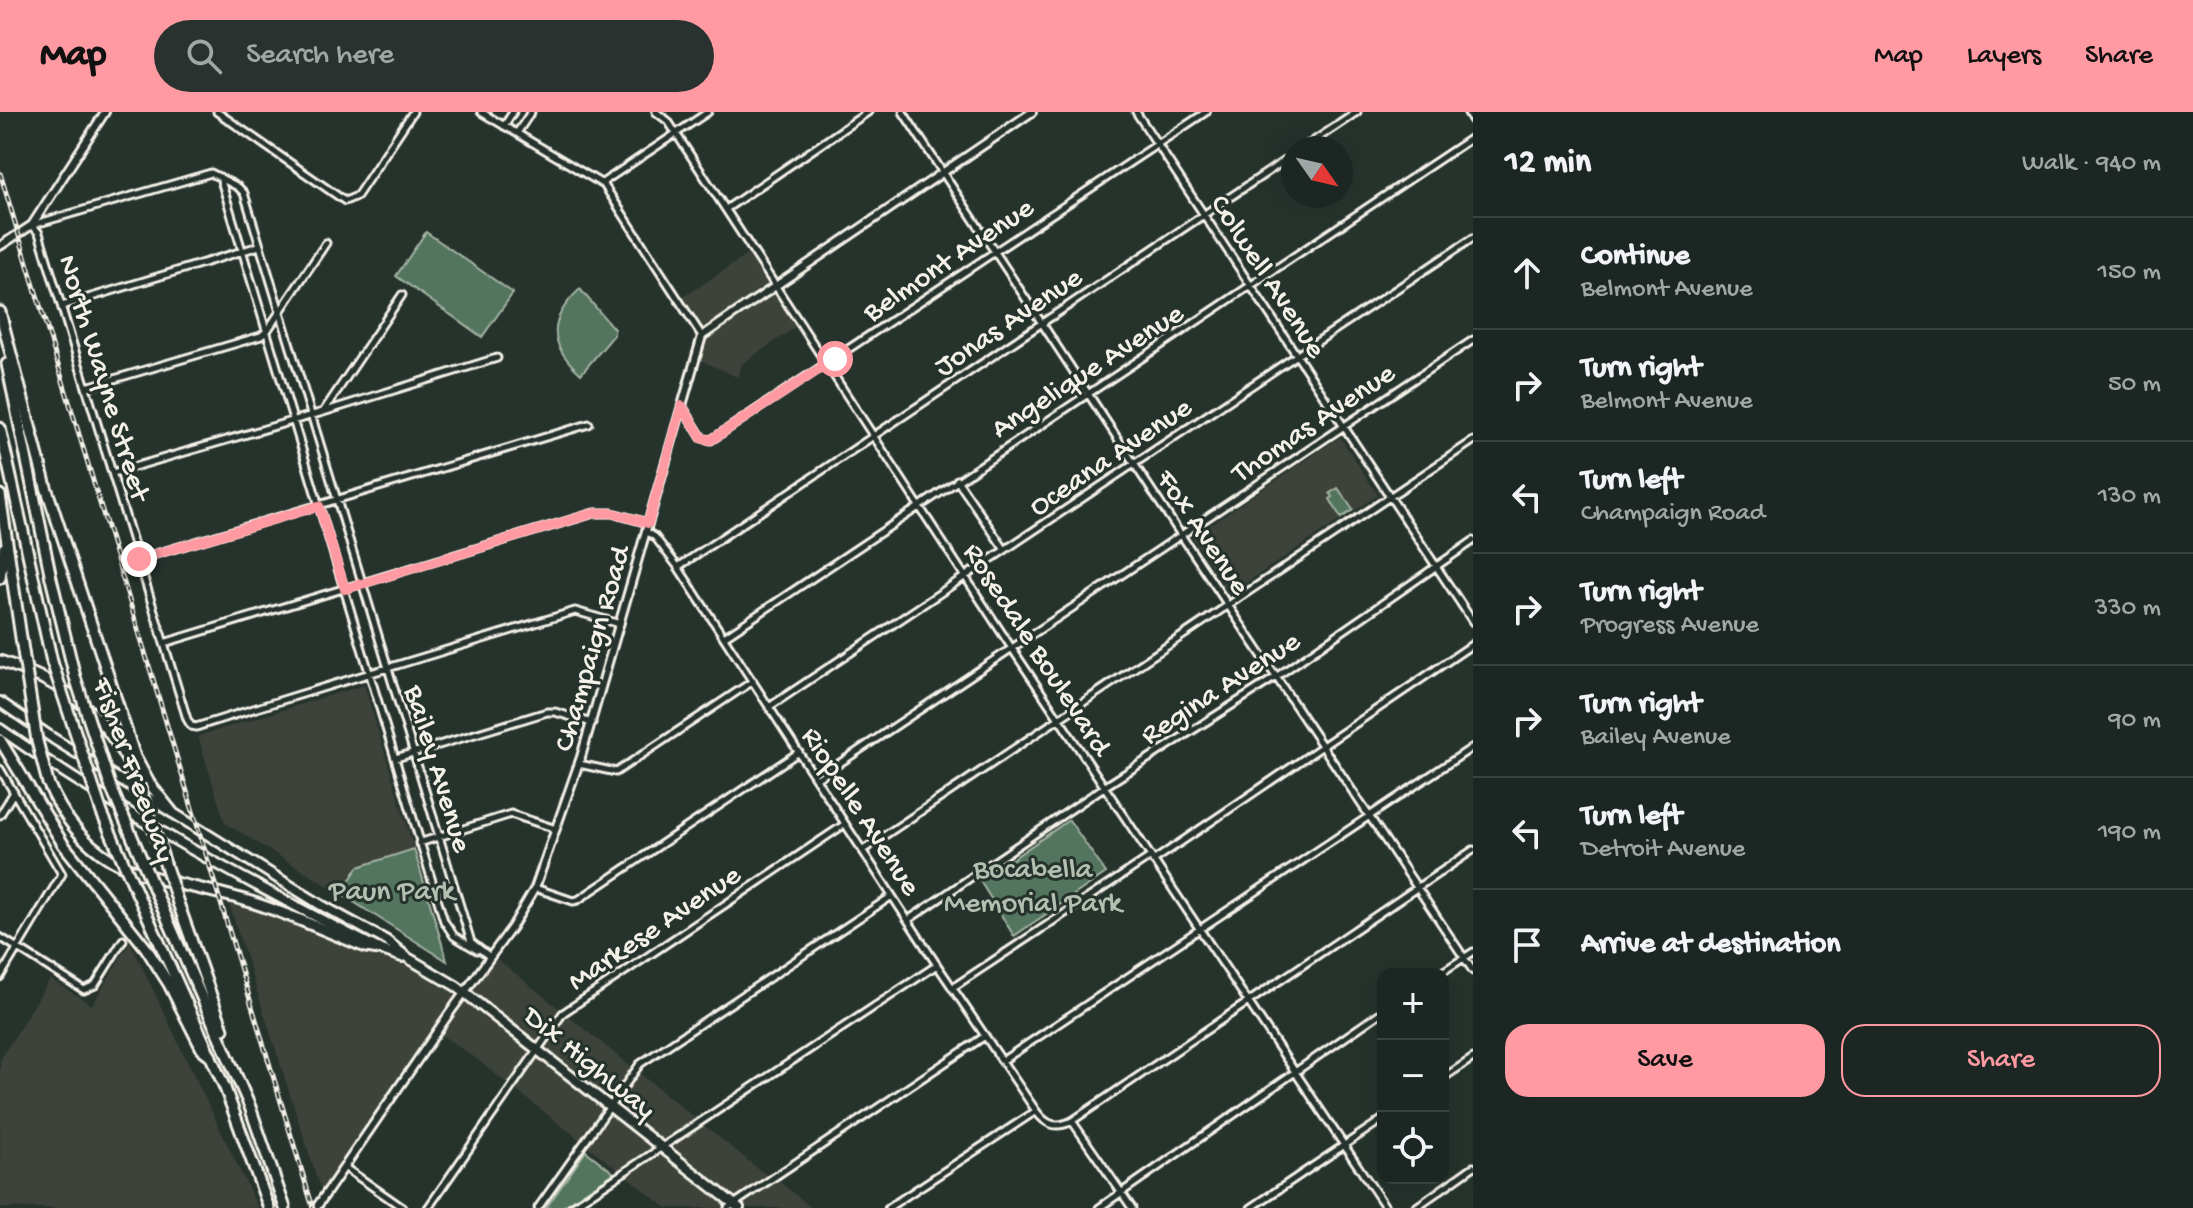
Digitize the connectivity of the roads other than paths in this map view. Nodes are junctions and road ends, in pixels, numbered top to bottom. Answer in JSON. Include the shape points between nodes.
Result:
{"nodes":[{"id":1,"x":105,"y":112,"type":"edge"},
{"id":2,"x":217,"y":112,"type":"edge"},
{"id":3,"x":413,"y":112,"type":"edge"},
{"id":4,"x":481,"y":112,"type":"edge"},
{"id":5,"x":513,"y":112,"type":"edge"},
{"id":6,"x":531,"y":112,"type":"edge"},
{"id":7,"x":656,"y":112,"type":"edge"},
{"id":8,"x":708,"y":112,"type":"edge"},
{"id":9,"x":868,"y":112,"type":"edge"},
{"id":10,"x":903,"y":112,"type":"edge"},
{"id":11,"x":1032,"y":112,"type":"edge"},
{"id":12,"x":1136,"y":112,"type":"edge"},
{"id":13,"x":1206,"y":112,"type":"edge"},
{"id":14,"x":1357,"y":112,"type":"edge"},
{"id":15,"x":1468,"y":112,"type":"edge"},
{"id":16,"x":1473,"y":120,"type":"edge"},
{"id":17,"x":504,"y":126,"type":"junction"},
{"id":18,"x":517,"y":133,"type":"junction"},
{"id":19,"x":676,"y":134,"type":"junction"},
{"id":20,"x":1321,"y":136,"type":"edge"},
{"id":21,"x":1473,"y":137,"type":"edge"},
{"id":22,"x":1157,"y":144,"type":"junction"},
{"id":23,"x":1281,"y":163,"type":"edge"},
{"id":24,"x":943,"y":172,"type":"junction"},
{"id":25,"x":220,"y":176,"type":"junction"},
{"id":26,"x":602,"y":183,"type":"junction"},
{"id":27,"x":726,"y":209,"type":"junction"},
{"id":28,"x":1204,"y":215,"type":"junction"},
{"id":29,"x":32,"y":225,"type":"junction"},
{"id":30,"x":1473,"y":238,"type":"edge"},
{"id":31,"x":326,"y":243,"type":"dead end"},
{"id":32,"x":1,"y":245,"type":"edge"},
{"id":33,"x":259,"y":246,"type":"junction"},
{"id":34,"x":243,"y":252,"type":"junction"},
{"id":35,"x":996,"y":252,"type":"junction"},
{"id":36,"x":1250,"y":286,"type":"junction"},
{"id":37,"x":776,"y":287,"type":"junction"},
{"id":38,"x":402,"y":295,"type":"dead end"},
{"id":39,"x":62,"y":306,"type":"junction"},
{"id":40,"x":280,"y":311,"type":"junction"},
{"id":41,"x":0,"y":312,"type":"edge"},
{"id":42,"x":1042,"y":323,"type":"junction"},
{"id":43,"x":0,"y":328,"type":"edge"},
{"id":44,"x":267,"y":331,"type":"junction"},
{"id":45,"x":702,"y":336,"type":"junction"},
{"id":46,"x":1473,"y":340,"type":"edge"},
{"id":47,"x":1296,"y":356,"type":"junction"},
{"id":48,"x":497,"y":358,"type":"dead end"},
{"id":49,"x":827,"y":364,"type":"junction"},
{"id":50,"x":87,"y":387,"type":"junction"},
{"id":51,"x":1089,"y":395,"type":"junction"},
{"id":52,"x":682,"y":406,"type":"junction"},
{"id":53,"x":323,"y":412,"type":"junction"},
{"id":54,"x":310,"y":415,"type":"junction"},
{"id":55,"x":293,"y":419,"type":"junction"},
{"id":56,"x":589,"y":424,"type":"dead end"},
{"id":57,"x":1342,"y":427,"type":"junction"},
{"id":58,"x":0,"y":428,"type":"edge"},
{"id":59,"x":873,"y":435,"type":"junction"},
{"id":60,"x":1473,"y":441,"type":"edge"},
{"id":61,"x":1135,"y":464,"type":"junction"},
{"id":62,"x":113,"y":473,"type":"junction"},
{"id":63,"x":957,"y":480,"type":"junction"},
{"id":64,"x":0,"y":495,"type":"edge"},
{"id":65,"x":1389,"y":497,"type":"junction"},
{"id":66,"x":336,"y":501,"type":"junction"},
{"id":67,"x":920,"y":505,"type":"junction"},
{"id":68,"x":319,"y":506,"type":"junction"},
{"id":69,"x":648,"y":523,"type":"junction"},
{"id":70,"x":4,"y":524,"type":"junction"},
{"id":71,"x":647,"y":532,"type":"junction"},
{"id":72,"x":1181,"y":535,"type":"junction"},
{"id":73,"x":1473,"y":541,"type":"edge"},
{"id":74,"x":1005,"y":550,"type":"junction"},
{"id":75,"x":139,"y":559,"type":"junction"},
{"id":76,"x":1436,"y":566,"type":"junction"},
{"id":77,"x":678,"y":567,"type":"junction"},
{"id":78,"x":965,"y":576,"type":"junction"},
{"id":79,"x":0,"y":578,"type":"edge"},
{"id":80,"x":361,"y":584,"type":"junction"},
{"id":81,"x":345,"y":589,"type":"junction"},
{"id":82,"x":1228,"y":605,"type":"junction"},
{"id":83,"x":1473,"y":622,"type":"edge"},
{"id":84,"x":621,"y":624,"type":"junction"},
{"id":85,"x":724,"y":637,"type":"junction"},
{"id":86,"x":164,"y":643,"type":"junction"},
{"id":87,"x":1473,"y":644,"type":"edge"},
{"id":88,"x":1011,"y":647,"type":"junction"},
{"id":89,"x":0,"y":661,"type":"edge"},
{"id":90,"x":387,"y":668,"type":"junction"},
{"id":91,"x":370,"y":673,"type":"junction"},
{"id":92,"x":1276,"y":677,"type":"junction"},
{"id":93,"x":753,"y":681,"type":"junction"},
{"id":94,"x":0,"y":702,"type":"edge"},
{"id":95,"x":769,"y":707,"type":"junction"},
{"id":96,"x":1058,"y":717,"type":"junction"},
{"id":97,"x":592,"y":723,"type":"junction"},
{"id":98,"x":0,"y":729,"type":"edge"},
{"id":99,"x":0,"y":740,"type":"edge"},
{"id":100,"x":1321,"y":745,"type":"junction"},
{"id":101,"x":1473,"y":747,"type":"edge"},
{"id":102,"x":799,"y":752,"type":"junction"},
{"id":103,"x":413,"y":753,"type":"junction"},
{"id":104,"x":396,"y":758,"type":"junction"},
{"id":105,"x":579,"y":764,"type":"junction"},
{"id":106,"x":0,"y":769,"type":"edge"},
{"id":107,"x":816,"y":779,"type":"junction"},
{"id":108,"x":1104,"y":787,"type":"junction"},
{"id":109,"x":14,"y":792,"type":"junction"},
{"id":110,"x":172,"y":812,"type":"junction"},
{"id":111,"x":0,"y":815,"type":"edge"},
{"id":112,"x":1369,"y":816,"type":"junction"},
{"id":113,"x":845,"y":824,"type":"junction"},
{"id":114,"x":556,"y":829,"type":"junction"},
{"id":115,"x":438,"y":836,"type":"junction"},
{"id":116,"x":419,"y":843,"type":"junction"},
{"id":117,"x":863,"y":850,"type":"junction"},
{"id":118,"x":1473,"y":850,"type":"edge"},
{"id":119,"x":1151,"y":859,"type":"junction"},
{"id":120,"x":1417,"y":887,"type":"junction"},
{"id":121,"x":535,"y":888,"type":"junction"},
{"id":122,"x":892,"y":896,"type":"junction"},
{"id":123,"x":908,"y":920,"type":"junction"},
{"id":124,"x":1199,"y":930,"type":"junction"},
{"id":125,"x":0,"y":937,"type":"edge"},
{"id":126,"x":123,"y":940,"type":"dead end"},
{"id":127,"x":18,"y":948,"type":"junction"},
{"id":128,"x":379,"y":949,"type":"junction"},
{"id":129,"x":1473,"y":952,"type":"edge"},
{"id":130,"x":490,"y":957,"type":"junction"},
{"id":131,"x":1464,"y":957,"type":"junction"},
{"id":132,"x":408,"y":958,"type":"junction"},
{"id":133,"x":937,"y":965,"type":"junction"},
{"id":134,"x":1448,"y":968,"type":"edge"},
{"id":135,"x":1473,"y":971,"type":"edge"},
{"id":136,"x":0,"y":977,"type":"edge"},
{"id":137,"x":952,"y":988,"type":"junction"},
{"id":138,"x":465,"y":993,"type":"junction"},
{"id":139,"x":1248,"y":1003,"type":"junction"},
{"id":140,"x":1377,"y":1015,"type":"edge"},
{"id":141,"x":985,"y":1036,"type":"junction"},
{"id":142,"x":538,"y":1049,"type":"junction"},
{"id":143,"x":211,"y":1056,"type":"junction"},
{"id":144,"x":228,"y":1056,"type":"junction"},
{"id":145,"x":1473,"y":1058,"type":"edge"},
{"id":146,"x":1002,"y":1061,"type":"junction"},
{"id":147,"x":1294,"y":1071,"type":"junction"},
{"id":148,"x":1449,"y":1074,"type":"edge"},
{"id":149,"x":609,"y":1106,"type":"junction"},
{"id":150,"x":1036,"y":1111,"type":"junction"},
{"id":151,"x":1072,"y":1121,"type":"junction"},
{"id":152,"x":1377,"y":1123,"type":"edge"},
{"id":153,"x":1344,"y":1145,"type":"junction"},
{"id":154,"x":661,"y":1148,"type":"junction"},
{"id":155,"x":344,"y":1167,"type":"junction"},
{"id":156,"x":1473,"y":1167,"type":"edge"},
{"id":157,"x":1122,"y":1193,"type":"junction"},
{"id":158,"x":734,"y":1207,"type":"edge"},
{"id":159,"x":269,"y":1208,"type":"edge"},
{"id":160,"x":285,"y":1208,"type":"edge"},
{"id":161,"x":316,"y":1208,"type":"edge"},
{"id":162,"x":403,"y":1208,"type":"edge"},
{"id":163,"x":428,"y":1208,"type":"edge"},
{"id":164,"x":538,"y":1208,"type":"edge"},
{"id":165,"x":570,"y":1208,"type":"edge"},
{"id":166,"x":888,"y":1208,"type":"edge"},
{"id":167,"x":1099,"y":1208,"type":"edge"},
{"id":168,"x":1132,"y":1208,"type":"edge"},
{"id":169,"x":1251,"y":1208,"type":"edge"},
{"id":170,"x":1386,"y":1208,"type":"edge"},
{"id":171,"x":1415,"y":1208,"type":"edge"}],
"edges":[{"from":1,"to":29,"type":"street"},
{"from":2,"to":3,"type":"street","via":[[340,199],[349,200],[357,196]]},
{"from":4,"to":17,"type":"street"},
{"from":5,"to":17,"type":"street"},
{"from":6,"to":18,"type":"street"},
{"from":7,"to":19,"type":"street","name":"Rosedale Boulevard"},
{"from":8,"to":19,"type":"street"},
{"from":9,"to":27,"type":"street"},
{"from":10,"to":24,"type":"street","name":"Fox Avenue"},
{"from":11,"to":24,"type":"street"},
{"from":12,"to":22,"type":"street","name":"Colwell Avenue"},
{"from":13,"to":22,"type":"street","name":"Belmont Avenue"},
{"from":14,"to":20,"type":"street"},
{"from":15,"to":16,"type":"street"},
{"from":17,"to":18,"type":"street"},
{"from":18,"to":26,"type":"street"},
{"from":19,"to":26,"type":"street"},
{"from":19,"to":27,"type":"street","name":"Rosedale Boulevard"},
{"from":21,"to":36,"type":"street","name":"Angelique Avenue"},
{"from":22,"to":28,"type":"street","name":"Colwell Avenue"},
{"from":22,"to":35,"type":"street","name":"Belmont Avenue"},
{"from":23,"to":28,"type":"street","name":"Jonas Avenue"},
{"from":24,"to":35,"type":"street","name":"Fox Avenue"},
{"from":24,"to":37,"type":"street"},
{"from":25,"to":29,"type":"street","via":[[208,173]]},
{"from":25,"to":33,"type":"street","name":"Bailey Avenue","via":[[244,193]]},
{"from":25,"to":34,"type":"street","name":"Bailey Avenue"},
{"from":26,"to":45,"type":"street"},
{"from":27,"to":37,"type":"street","name":"Rosedale Boulevard"},
{"from":28,"to":36,"type":"street","name":"Colwell Avenue"},
{"from":28,"to":42,"type":"street","name":"Jonas Avenue"},
{"from":29,"to":32,"type":"street"},
{"from":29,"to":39,"type":"street","name":"North Wayne Street"},
{"from":30,"to":47,"type":"street","name":"Oceana Avenue"},
{"from":31,"to":40,"type":"street"},
{"from":33,"to":34,"type":"street"},
{"from":33,"to":40,"type":"street","name":"Bailey Avenue"},
{"from":34,"to":39,"type":"street"},
{"from":34,"to":44,"type":"street","name":"Bailey Avenue"},
{"from":35,"to":42,"type":"street","name":"Fox Avenue"},
{"from":35,"to":49,"type":"street","name":"Belmont Avenue"},
{"from":36,"to":47,"type":"street","name":"Colwell Avenue"},
{"from":36,"to":51,"type":"street","name":"Angelique Avenue"},
{"from":37,"to":45,"type":"street"},
{"from":37,"to":49,"type":"street","name":"Rosedale Boulevard"},
{"from":38,"to":53,"type":"street"},
{"from":39,"to":50,"type":"street","name":"North Wayne Street"},
{"from":40,"to":44,"type":"street"},
{"from":40,"to":54,"type":"street","name":"Bailey Avenue"},
{"from":41,"to":110,"type":"highway","via":[[42,475],[135,757]]},
{"from":42,"to":51,"type":"street","name":"Fox Avenue"},
{"from":42,"to":59,"type":"street","name":"Jonas Avenue"},
{"from":43,"to":144,"type":"highway","name":"Fisher Freeway","bridge":true,"via":[[75,677],[110,785]]},
{"from":44,"to":50,"type":"street"},
{"from":44,"to":55,"type":"street","name":"Bailey Avenue"},
{"from":45,"to":52,"type":"street","name":"Champaign Road"},
{"from":46,"to":57,"type":"street","name":"Thomas Avenue"},
{"from":47,"to":57,"type":"street","name":"Colwell Avenue"},
{"from":47,"to":61,"type":"street","name":"Oceana Avenue"},
{"from":48,"to":53,"type":"street"},
{"from":49,"to":52,"type":"street","name":"Belmont Avenue","via":[[711,440],[702,438]]},
{"from":49,"to":59,"type":"street","name":"Rosedale Boulevard"},
{"from":50,"to":62,"type":"street","name":"North Wayne Street"},
{"from":51,"to":61,"type":"street","name":"Fox Avenue"},
{"from":51,"to":63,"type":"street","name":"Angelique Avenue"},
{"from":52,"to":69,"type":"street","name":"Champaign Road"},
{"from":53,"to":54,"type":"street"},
{"from":54,"to":55,"type":"street"},
{"from":54,"to":66,"type":"street","name":"Bailey Avenue"},
{"from":55,"to":62,"type":"street"},
{"from":55,"to":68,"type":"street","name":"Bailey Avenue"},
{"from":56,"to":66,"type":"street"},
{"from":57,"to":65,"type":"street","name":"Colwell Avenue"},
{"from":57,"to":72,"type":"street","name":"Thomas Avenue"},
{"from":58,"to":143,"type":"highway","name":"Fisher Freeway","bridge":true,"via":[[52,662],[102,813]]},
{"from":59,"to":67,"type":"street","name":"Rosedale Boulevard"},
{"from":59,"to":77,"type":"street","name":"Jonas Avenue"},
{"from":60,"to":65,"type":"street"},
{"from":61,"to":72,"type":"street","name":"Fox Avenue"},
{"from":61,"to":74,"type":"street","name":"Oceana Avenue"},
{"from":62,"to":75,"type":"street","name":"North Wayne Street"},
{"from":63,"to":67,"type":"street","name":"Angelique Avenue"},
{"from":63,"to":74,"type":"street"},
{"from":64,"to":70,"type":"highway"},
{"from":65,"to":76,"type":"street","name":"Colwell Avenue"},
{"from":65,"to":82,"type":"street"},
{"from":66,"to":68,"type":"street"},
{"from":66,"to":80,"type":"street","name":"Bailey Avenue"},
{"from":67,"to":78,"type":"street","name":"Rosedale Boulevard"},
{"from":67,"to":85,"type":"street","name":"Angelique Avenue"},
{"from":68,"to":75,"type":"street"},
{"from":68,"to":81,"type":"street","name":"Bailey Avenue"},
{"from":69,"to":71,"type":"street","name":"Champaign Road"},
{"from":69,"to":80,"type":"street","via":[[594,513]]},
{"from":70,"to":79,"type":"highway"},
{"from":70,"to":128,"type":"highway","bridge":true,"via":[[37,741],[48,783],[79,834],[116,863],[164,882],[266,906]]},
{"from":71,"to":77,"type":"street","name":"Riopelle Avenue"},
{"from":71,"to":84,"type":"street","name":"Champaign Road"},
{"from":72,"to":82,"type":"street","name":"Fox Avenue"},
{"from":72,"to":88,"type":"street","name":"Thomas Avenue"},
{"from":73,"to":76,"type":"street","name":"Regina Avenue"},
{"from":74,"to":78,"type":"street","name":"Oceana Avenue"},
{"from":75,"to":86,"type":"street","name":"North Wayne Street"},
{"from":76,"to":83,"type":"street","name":"Colwell Avenue"},
{"from":76,"to":92,"type":"street","name":"Regina Avenue"},
{"from":77,"to":85,"type":"street","name":"Riopelle Avenue"},
{"from":78,"to":88,"type":"street","name":"Rosedale Boulevard"},
{"from":78,"to":95,"type":"street","name":"Oceana Avenue"},
{"from":80,"to":81,"type":"street"},
{"from":80,"to":90,"type":"street","name":"Bailey Avenue"},
{"from":81,"to":86,"type":"street"},
{"from":81,"to":91,"type":"street","name":"Bailey Avenue"},
{"from":82,"to":92,"type":"street","name":"Fox Avenue"},
{"from":82,"to":96,"type":"street"},
{"from":84,"to":90,"type":"street","via":[[575,611]]},
{"from":84,"to":97,"type":"street","name":"Champaign Road"},
{"from":85,"to":93,"type":"street","name":"Riopelle Avenue"},
{"from":86,"to":91,"type":"street","name":"North Wayne Street","via":[[191,726]]},
{"from":87,"to":100,"type":"street"},
{"from":88,"to":96,"type":"street","name":"Rosedale Boulevard"},
{"from":88,"to":107,"type":"street","name":"Thomas Avenue"},
{"from":89,"to":144,"type":"highway","bridge":true,"via":[[67,691],[117,742],[139,785],[227,1039]]},
{"from":90,"to":91,"type":"street"},
{"from":90,"to":103,"type":"street","name":"Bailey Avenue"},
{"from":91,"to":104,"type":"street","name":"Bailey Avenue"},
{"from":92,"to":100,"type":"street","name":"Fox Avenue"},
{"from":92,"to":108,"type":"street","name":"Regina Avenue"},
{"from":93,"to":95,"type":"street","name":"Riopelle Avenue"},
{"from":93,"to":105,"type":"street","via":[[616,772]]},
{"from":94,"to":110,"type":"main road","name":"Dix Highway"},
{"from":95,"to":102,"type":"street","name":"Riopelle Avenue"},
{"from":96,"to":108,"type":"street","name":"Rosedale Boulevard"},
{"from":96,"to":117,"type":"street"},
{"from":97,"to":103,"type":"street","via":[[547,712]]},
{"from":97,"to":105,"type":"street","name":"Champaign Road"},
{"from":98,"to":128,"type":"main road","name":"Dix Highway","via":[[203,857]]},
{"from":99,"to":143,"type":"highway","via":[[63,844],[146,948],[202,1049]]},
{"from":100,"to":112,"type":"street","name":"Fox Avenue"},
{"from":100,"to":119,"type":"street"},
{"from":101,"to":112,"type":"street"},
{"from":102,"to":107,"type":"street","name":"Riopelle Avenue"},
{"from":102,"to":121,"type":"street","via":[[578,900]]},
{"from":103,"to":104,"type":"street"},
{"from":103,"to":115,"type":"street","name":"Bailey Avenue"},
{"from":104,"to":116,"type":"street","name":"Bailey Avenue"},
{"from":105,"to":114,"type":"street","name":"Champaign Road"},
{"from":106,"to":109,"type":"street"},
{"from":107,"to":113,"type":"street","name":"Riopelle Avenue"},
{"from":108,"to":119,"type":"street","name":"Rosedale Boulevard"},
{"from":108,"to":123,"type":"street","name":"Regina Avenue"},
{"from":109,"to":111,"type":"street"},
{"from":109,"to":127,"type":"street","via":[[62,874]]},
{"from":110,"to":132,"type":"main road","name":"Dix Highway"},
{"from":112,"to":120,"type":"street","name":"Fox Avenue"},
{"from":112,"to":124,"type":"street"},
{"from":113,"to":117,"type":"street","name":"Riopelle Avenue"},
{"from":113,"to":142,"type":"street","name":"Markese Avenue","via":[[569,1009]]},
{"from":114,"to":115,"type":"street","via":[[511,814]]},
{"from":114,"to":121,"type":"street","name":"Champaign Road"},
{"from":115,"to":116,"type":"street"},
{"from":115,"to":130,"type":"street","name":"Bailey Avenue","via":[[471,942]]},
{"from":116,"to":130,"type":"street","name":"Bailey Avenue","via":[[447,928]]},
{"from":117,"to":122,"type":"street","name":"Riopelle Avenue"},
{"from":118,"to":120,"type":"street"},
{"from":119,"to":124,"type":"street","name":"Rosedale Boulevard"},
{"from":119,"to":137,"type":"street"},
{"from":120,"to":131,"type":"street","name":"Fox Avenue"},
{"from":120,"to":139,"type":"street"},
{"from":121,"to":130,"type":"street","name":"Champaign Road"},
{"from":122,"to":123,"type":"street","name":"Riopelle Avenue"},
{"from":122,"to":149,"type":"street","via":[[640,1064]]},
{"from":123,"to":133,"type":"street","name":"Riopelle Avenue"},
{"from":124,"to":139,"type":"street","name":"Rosedale Boulevard"},
{"from":124,"to":146,"type":"street"},
{"from":125,"to":127,"type":"street"},
{"from":126,"to":127,"type":"street","via":[[88,989]]},
{"from":127,"to":136,"type":"street"},
{"from":128,"to":132,"type":"main road","name":"Dix Highway"},
{"from":129,"to":131,"type":"street"},
{"from":130,"to":138,"type":"street","name":"Champaign Road"},
{"from":131,"to":134,"type":"street"},
{"from":131,"to":135,"type":"street","name":"Fox Avenue"},
{"from":132,"to":138,"type":"main road","name":"Dix Highway"},
{"from":133,"to":137,"type":"street","name":"Riopelle Avenue"},
{"from":133,"to":154,"type":"street"},
{"from":137,"to":141,"type":"street","name":"Riopelle Avenue"},
{"from":138,"to":142,"type":"main road","name":"Dix Highway"},
{"from":138,"to":155,"type":"street","name":"Champaign Road"},
{"from":139,"to":147,"type":"street","name":"Rosedale Boulevard"},
{"from":139,"to":151,"type":"street"},
{"from":140,"to":147,"type":"street"},
{"from":141,"to":146,"type":"street","name":"Riopelle Avenue"},
{"from":141,"to":158,"type":"street"},
{"from":142,"to":149,"type":"main road","name":"Dix Highway"},
{"from":142,"to":163,"type":"street","name":"Markese Avenue"},
{"from":143,"to":159,"type":"highway","name":"Fisher Freeway"},
{"from":144,"to":160,"type":"highway","name":"Fisher Freeway"},
{"from":145,"to":148,"type":"street"},
{"from":146,"to":150,"type":"street","name":"Riopelle Avenue"},
{"from":147,"to":153,"type":"street","name":"Rosedale Boulevard"},
{"from":147,"to":157,"type":"street"},
{"from":149,"to":154,"type":"main road","name":"Dix Highway"},
{"from":149,"to":164,"type":"street"},
{"from":150,"to":151,"type":"street","via":[[1050,1125]]},
{"from":150,"to":166,"type":"street"},
{"from":151,"to":157,"type":"street"},
{"from":152,"to":153,"type":"street"},
{"from":153,"to":169,"type":"street"},
{"from":153,"to":170,"type":"street","name":"Rosedale Boulevard"},
{"from":154,"to":158,"type":"main road","name":"Dix Highway"},
{"from":154,"to":165,"type":"street"},
{"from":155,"to":161,"type":"street","name":"Champaign Road"},
{"from":155,"to":162,"type":"street"},
{"from":156,"to":171,"type":"street"},
{"from":157,"to":167,"type":"street"},
{"from":157,"to":168,"type":"street"}]}
